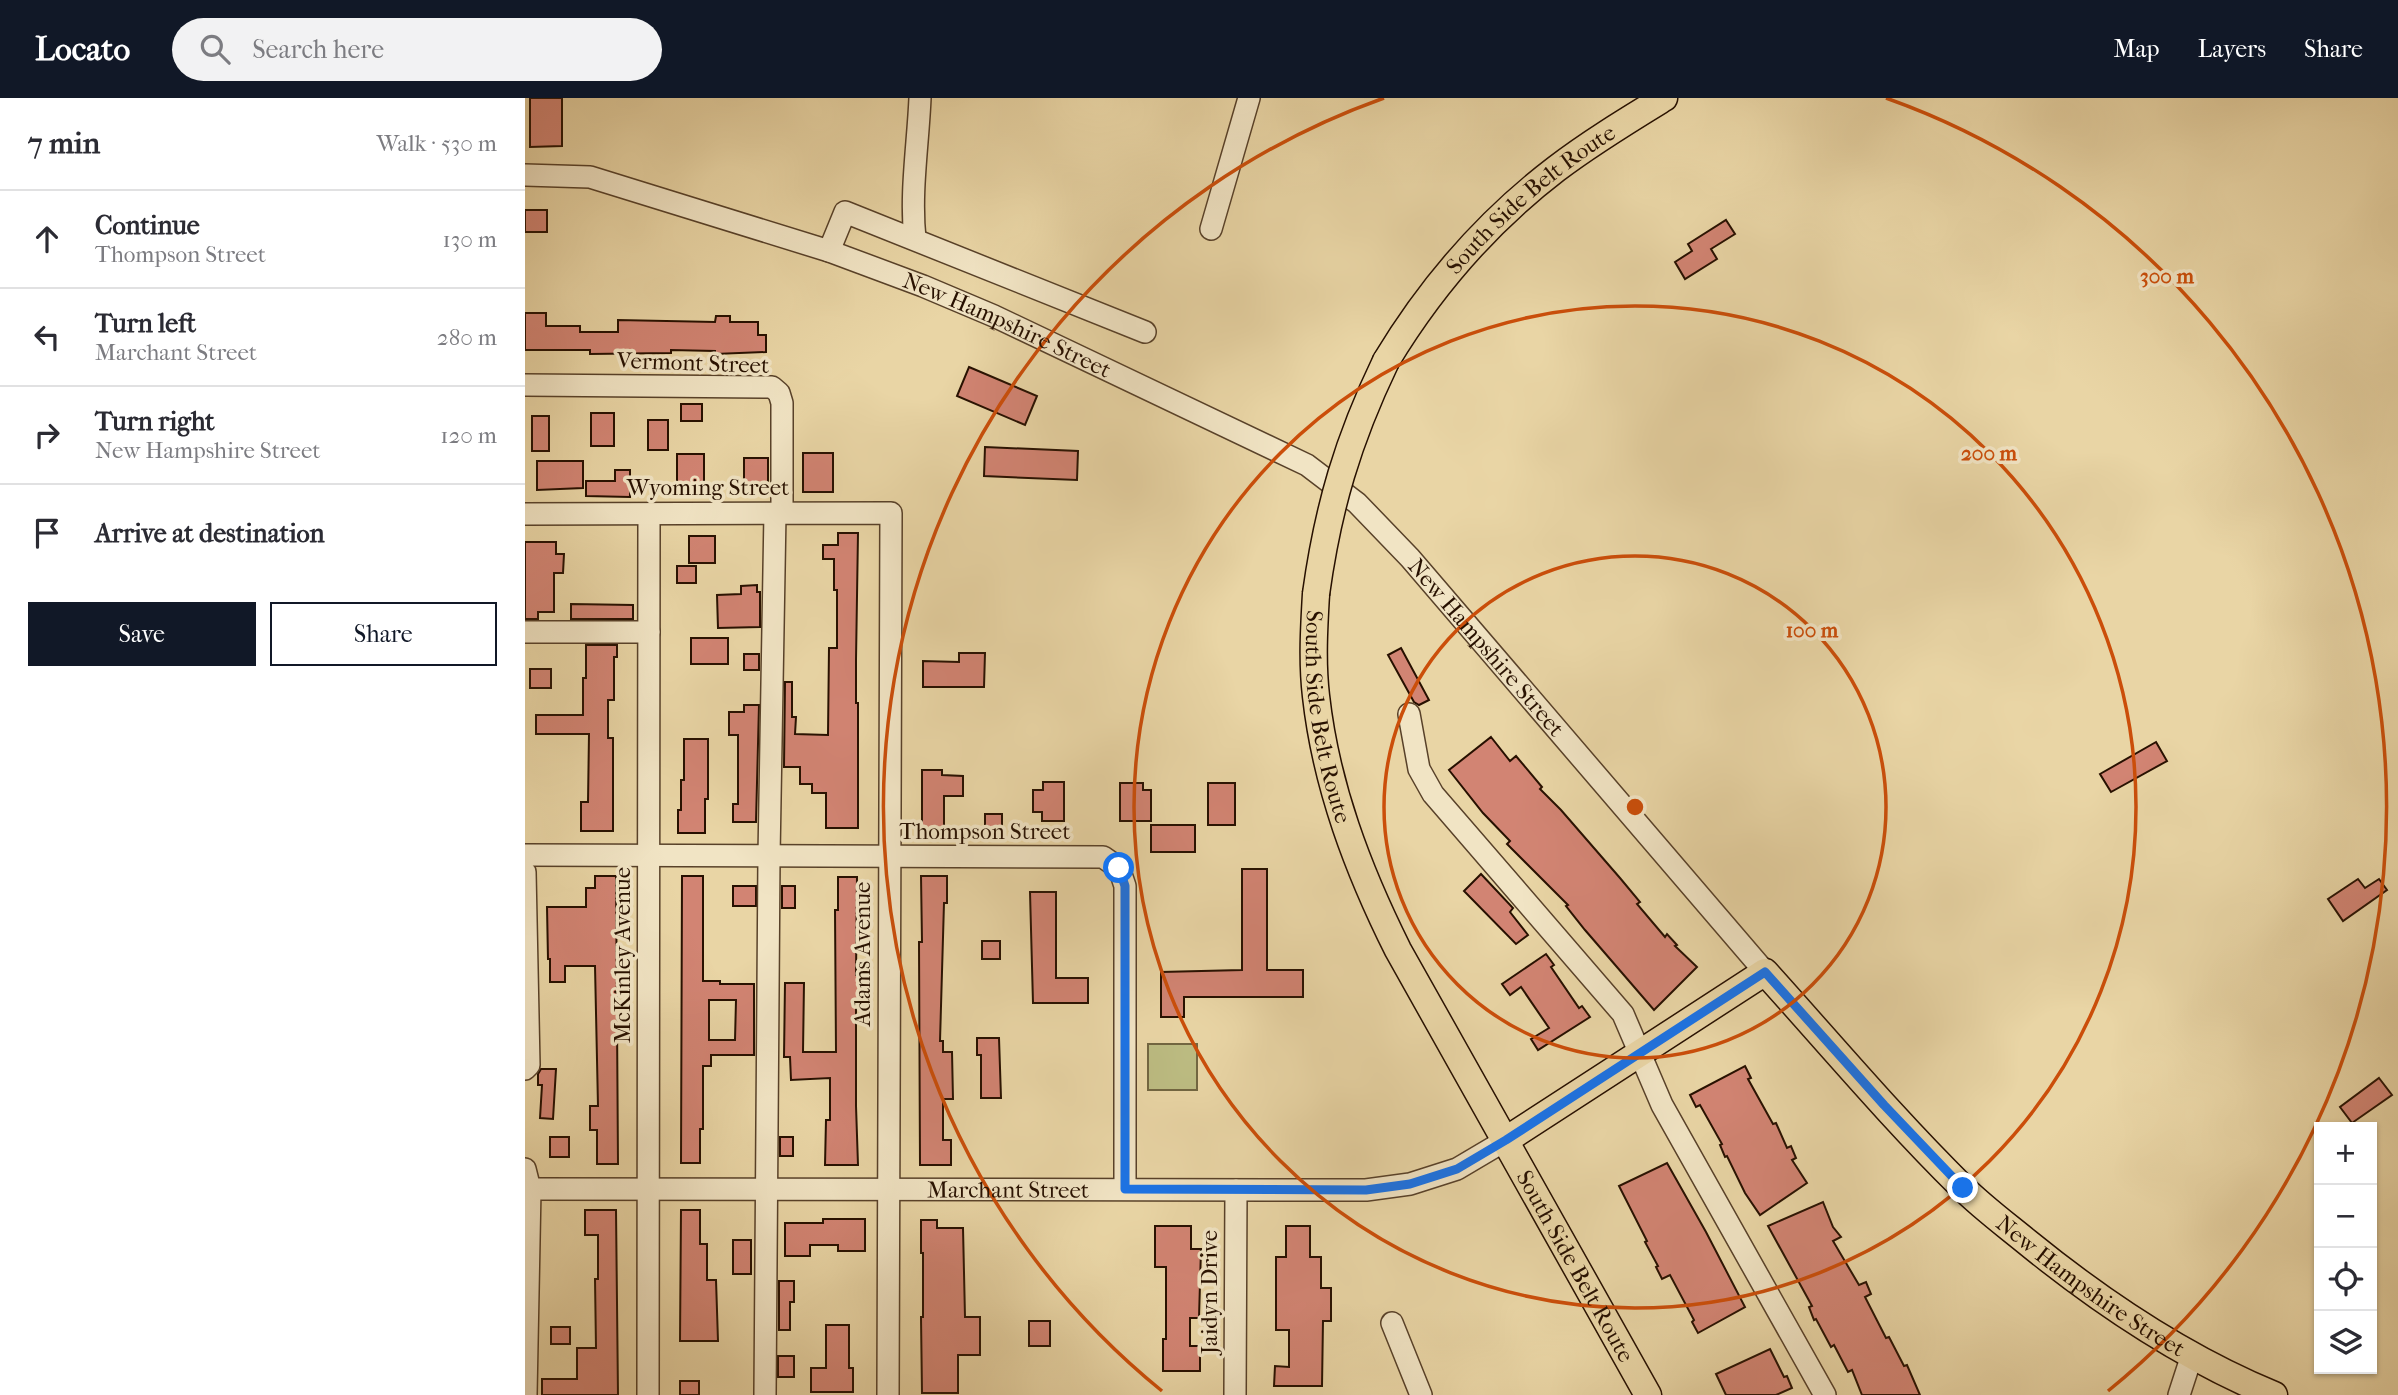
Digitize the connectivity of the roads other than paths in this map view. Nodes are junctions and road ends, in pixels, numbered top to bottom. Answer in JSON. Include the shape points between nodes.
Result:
{"nodes":[{"id":1,"x":920,"y":98,"type":"edge"},
{"id":2,"x":1249,"y":98,"type":"edge"},
{"id":3,"x":1664,"y":98,"type":"edge"},
{"id":4,"x":525,"y":175,"type":"edge"},
{"id":5,"x":1211,"y":229,"type":"dead end"},
{"id":6,"x":915,"y":239,"type":"junction"},
{"id":7,"x":829,"y":251,"type":"junction"},
{"id":8,"x":1145,"y":332,"type":"dead end"},
{"id":9,"x":525,"y":385,"type":"edge"},
{"id":10,"x":779,"y":513,"type":"junction"},
{"id":11,"x":891,"y":513,"type":"joint"},
{"id":12,"x":525,"y":514,"type":"edge"},
{"id":13,"x":649,"y":514,"type":"junction"},
{"id":14,"x":525,"y":632,"type":"edge"},
{"id":15,"x":649,"y":632,"type":"junction"},
{"id":16,"x":1409,"y":714,"type":"dead end"},
{"id":17,"x":525,"y":855,"type":"edge"},
{"id":18,"x":648,"y":856,"type":"junction"},
{"id":19,"x":769,"y":856,"type":"junction"},
{"id":20,"x":888,"y":857,"type":"junction"},
{"id":21,"x":525,"y":872,"type":"edge"},
{"id":22,"x":1765,"y":972,"type":"junction"},
{"id":23,"x":1640,"y":1054,"type":"junction"},
{"id":24,"x":525,"y":1069,"type":"edge"},
{"id":25,"x":1506,"y":1140,"type":"junction"},
{"id":26,"x":527,"y":1182,"type":"edge"},
{"id":27,"x":766,"y":1188,"type":"junction"},
{"id":28,"x":888,"y":1188,"type":"junction"},
{"id":29,"x":648,"y":1189,"type":"junction"},
{"id":30,"x":1125,"y":1189,"type":"junction"},
{"id":31,"x":1236,"y":1190,"type":"junction"},
{"id":32,"x":1392,"y":1323,"type":"dead end"},
{"id":33,"x":2192,"y":1355,"type":"junction"},
{"id":34,"x":526,"y":1395,"type":"edge"},
{"id":35,"x":648,"y":1395,"type":"edge"},
{"id":36,"x":765,"y":1395,"type":"edge"},
{"id":37,"x":888,"y":1395,"type":"edge"},
{"id":38,"x":1235,"y":1395,"type":"edge"},
{"id":39,"x":1421,"y":1395,"type":"edge"},
{"id":40,"x":1648,"y":1395,"type":"edge"},
{"id":41,"x":1825,"y":1395,"type":"edge"},
{"id":42,"x":2179,"y":1395,"type":"edge"},
{"id":43,"x":2274,"y":1395,"type":"edge"}],
"edges":[{"from":1,"to":6,"type":"street","via":[[912,212]]},
{"from":2,"to":5,"type":"street"},
{"from":3,"to":25,"type":"main road","name":"South Side Belt Route","bridge":true,"via":[[1556,168],[1498,220],[1413,317],[1361,416],[1333,498],[1323,546],[1313,643],[1316,695],[1324,751],[1345,828],[1398,950]]},
{"from":4,"to":7,"type":"street","name":"New Hampshire Street","via":[[590,177]]},
{"from":6,"to":7,"type":"street","via":[[845,212]]},
{"from":6,"to":8,"type":"street"},
{"from":7,"to":22,"type":"street","name":"New Hampshire Street","via":[[994,316],[1283,453],[1357,503],[1468,623]]},
{"from":9,"to":10,"type":"street","name":"Vermont Street","via":[[772,387],[782,403]]},
{"from":10,"to":11,"type":"street","name":"Wyoming Street"},
{"from":10,"to":13,"type":"street","name":"Wyoming Street"},
{"from":10,"to":19,"type":"street"},
{"from":11,"to":20,"type":"street","name":"Adams Avenue"},
{"from":12,"to":13,"type":"street","name":"Wyoming Street"},
{"from":13,"to":15,"type":"street","name":"McKinley Avenue"},
{"from":14,"to":15,"type":"street"},
{"from":15,"to":18,"type":"street","name":"McKinley Avenue"},
{"from":16,"to":23,"type":"street","via":[[1419,769],[1433,794],[1623,1014]]},
{"from":17,"to":18,"type":"street","name":"Thompson Street"},
{"from":18,"to":19,"type":"street","name":"Thompson Street"},
{"from":18,"to":29,"type":"street","name":"McKinley Avenue"},
{"from":19,"to":20,"type":"street","name":"Thompson Street"},
{"from":19,"to":27,"type":"street"},
{"from":20,"to":28,"type":"street","name":"Adams Avenue"},
{"from":20,"to":30,"type":"street","name":"Thompson Street","via":[[1103,857],[1119,868],[1125,886]]},
{"from":21,"to":24,"type":"street","via":[[529,1065]]},
{"from":22,"to":23,"type":"main road","name":"Marchant Street"},
{"from":22,"to":33,"type":"main road","name":"New Hampshire Street","via":[[1963,1188],[2081,1286]]},
{"from":23,"to":25,"type":"main road","name":"Marchant Street"},
{"from":23,"to":41,"type":"street","via":[[1662,1105]]},
{"from":25,"to":31,"type":"street","name":"Marchant Street","via":[[1457,1169],[1410,1184],[1366,1190]]},
{"from":25,"to":40,"type":"main road","name":"South Side Belt Route"},
{"from":26,"to":29,"type":"street","name":"Marchant Street"},
{"from":26,"to":34,"type":"street"},
{"from":27,"to":28,"type":"street","name":"Marchant Street"},
{"from":27,"to":29,"type":"street","name":"Marchant Street"},
{"from":27,"to":36,"type":"street"},
{"from":28,"to":30,"type":"street","name":"Marchant Street"},
{"from":28,"to":37,"type":"street","name":"Adams Avenue"},
{"from":29,"to":35,"type":"street","name":"McKinley Avenue"},
{"from":30,"to":31,"type":"street","name":"Marchant Street"},
{"from":31,"to":38,"type":"street","name":"Jaidyn Drive"},
{"from":32,"to":39,"type":"street"},
{"from":33,"to":42,"type":"street"},
{"from":33,"to":43,"type":"main road","name":"New Hampshire Street"}]}
